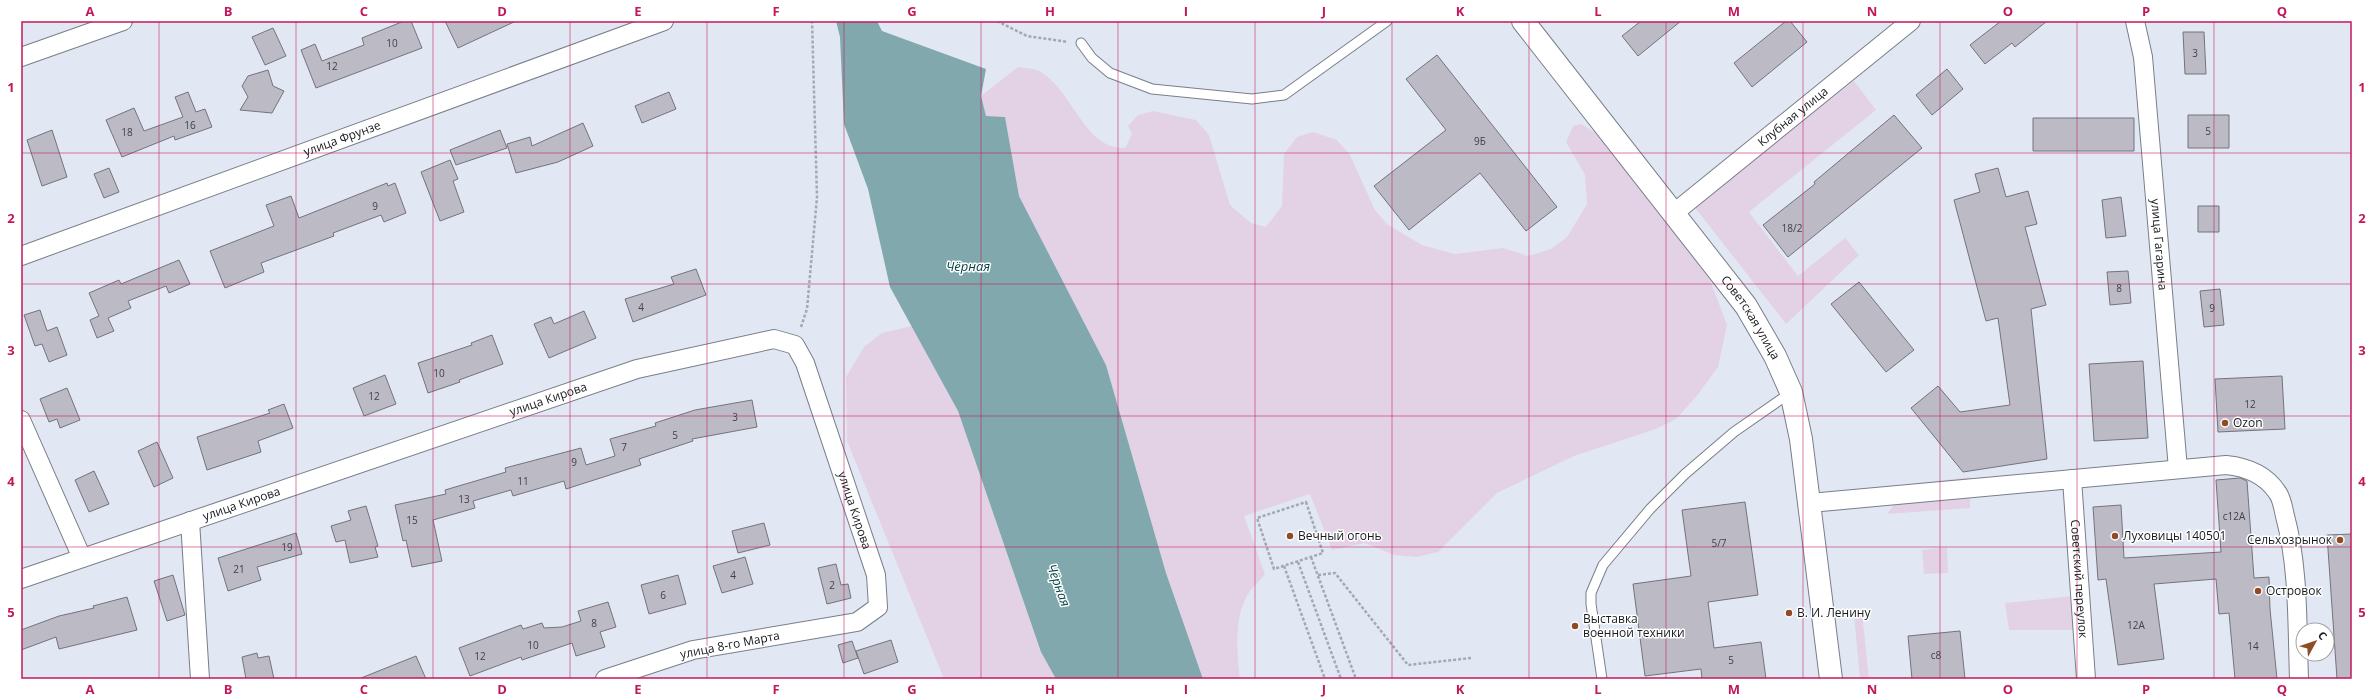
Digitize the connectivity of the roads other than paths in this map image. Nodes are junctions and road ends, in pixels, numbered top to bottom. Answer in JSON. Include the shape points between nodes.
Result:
{"nodes":[{"id":1,"x":123,"y":21,"type":"edge"},
{"id":2,"x":664,"y":21,"type":"edge"},
{"id":3,"x":1387,"y":21,"type":"edge"},
{"id":4,"x":1523,"y":21,"type":"edge"},
{"id":5,"x":1911,"y":21,"type":"edge"},
{"id":6,"x":2135,"y":21,"type":"edge"},
{"id":7,"x":1081,"y":43,"type":"road end"},
{"id":8,"x":21,"y":57,"type":"edge"},
{"id":9,"x":1674,"y":213,"type":"junction"},
{"id":10,"x":21,"y":256,"type":"edge"},
{"id":11,"x":1791,"y":392,"type":"junction"},
{"id":12,"x":21,"y":420,"type":"edge"},
{"id":13,"x":2178,"y":469,"type":"junction"},
{"id":14,"x":2072,"y":479,"type":"junction"},
{"id":15,"x":1810,"y":503,"type":"junction"},
{"id":16,"x":190,"y":521,"type":"junction"},
{"id":17,"x":82,"y":558,"type":"junction"},
{"id":18,"x":21,"y":579,"type":"edge"},
{"id":19,"x":857,"y":622,"type":"joint"},
{"id":20,"x":200,"y":679,"type":"edge"},
{"id":21,"x":605,"y":679,"type":"edge"},
{"id":22,"x":1602,"y":679,"type":"edge"},
{"id":23,"x":1832,"y":679,"type":"edge"},
{"id":24,"x":2086,"y":679,"type":"edge"},
{"id":25,"x":2300,"y":679,"type":"edge"}],
"edges":[{"from":1,"to":8,"type":"street"},
{"from":2,"to":10,"type":"street","name":"улица Фрунзе"},
{"from":3,"to":7,"type":"lane","via":[[1284,95],[1252,100],[1152,89],[1110,73],[1092,58]]},
{"from":4,"to":9,"type":"street","name":"Советская улица"},
{"from":5,"to":9,"type":"street","name":"Клубная улица"},
{"from":6,"to":13,"type":"street","name":"улица Гагарина","via":[[2143,57]]},
{"from":9,"to":11,"type":"street","name":"Советская улица","via":[[1746,306],[1776,356]]},
{"from":11,"to":15,"type":"street","name":"Советская улица"},
{"from":11,"to":22,"type":"lane","via":[[1734,432],[1685,474],[1650,509],[1603,565],[1591,592]]},
{"from":12,"to":17,"type":"street"},
{"from":13,"to":14,"type":"street"},
{"from":13,"to":25,"type":"street","via":[[2240,466],[2257,473],[2279,494],[2291,538]]},
{"from":14,"to":15,"type":"street"},
{"from":14,"to":24,"type":"street","name":"Советский переулок"},
{"from":15,"to":23,"type":"street","name":"Советская улица"},
{"from":16,"to":17,"type":"street","name":"улица Кирова"},
{"from":16,"to":19,"type":"street","name":"улица Кирова","via":[[638,369],[774,339],[795,345],[806,363],[876,575],[878,607]]},
{"from":16,"to":20,"type":"street"},
{"from":17,"to":18,"type":"street","name":"улица Кирова"},
{"from":19,"to":21,"type":"street","name":"улица 8-го Марта","via":[[693,650]]}]}
